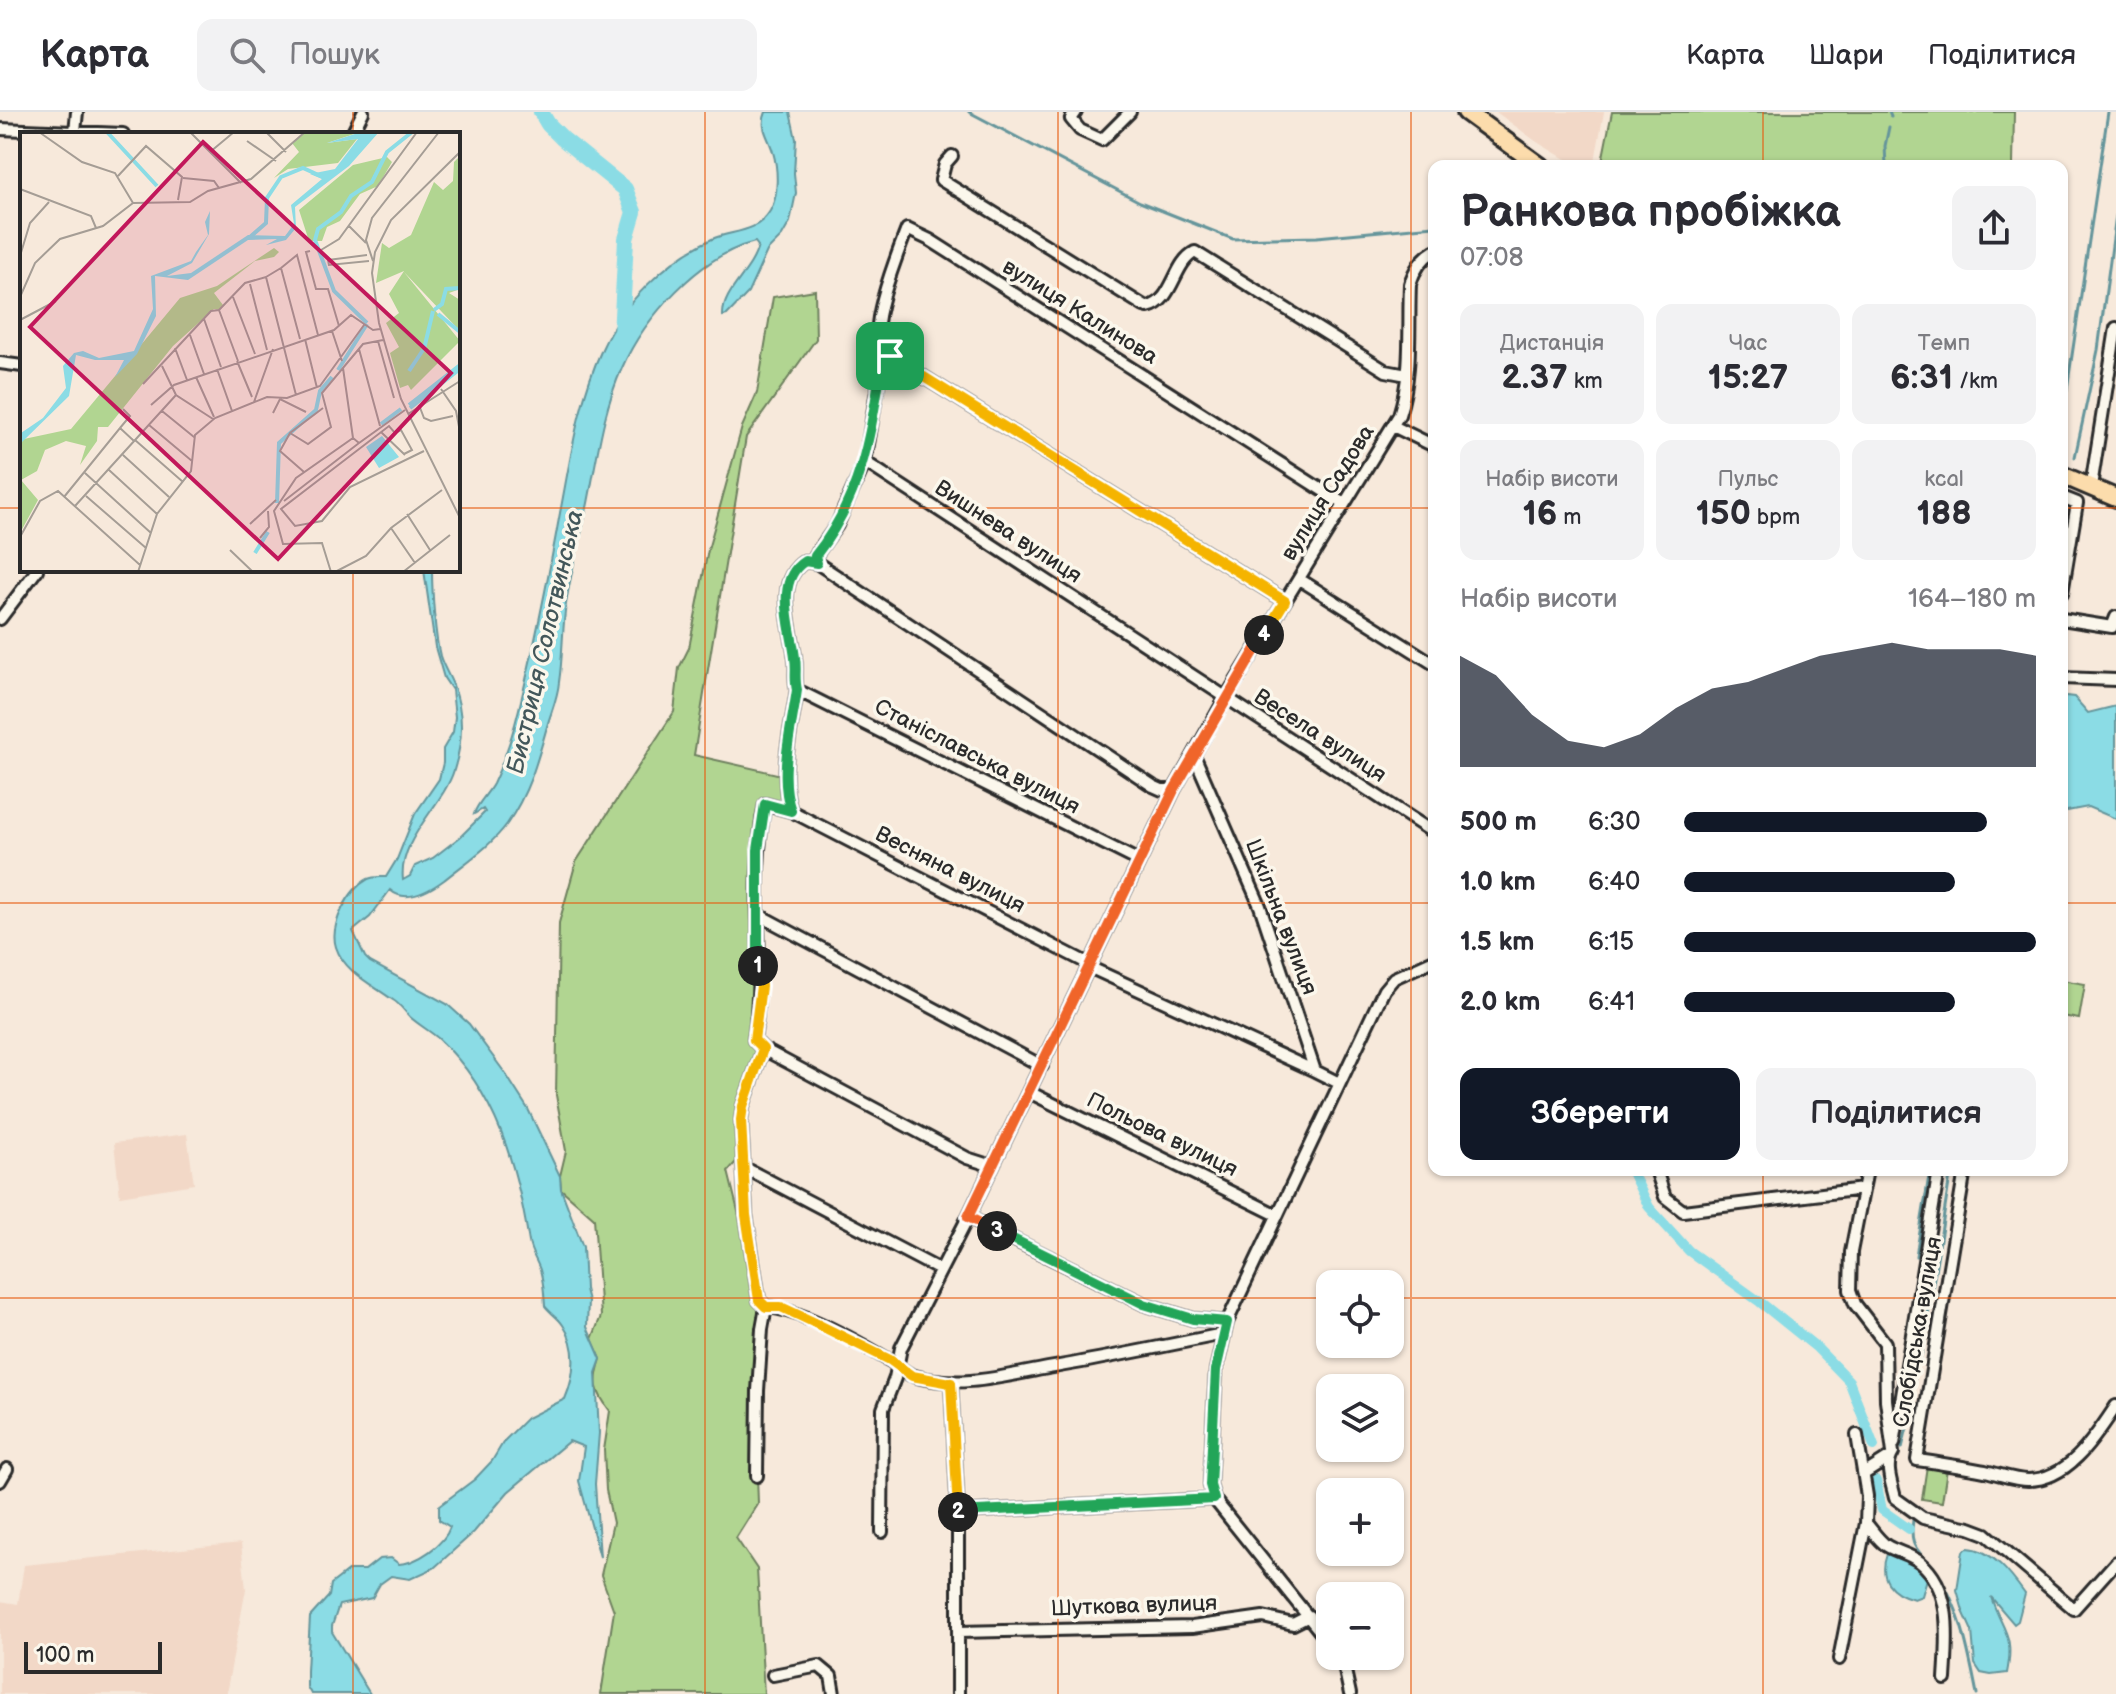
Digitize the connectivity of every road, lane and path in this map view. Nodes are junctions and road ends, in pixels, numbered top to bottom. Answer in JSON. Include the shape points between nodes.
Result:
{"nodes":[{"id":1,"x":77,"y":112,"type":"edge"},
{"id":2,"x":363,"y":112,"type":"edge"},
{"id":3,"x":1076,"y":112,"type":"edge"},
{"id":4,"x":1130,"y":112,"type":"edge"},
{"id":5,"x":1466,"y":112,"type":"edge"},
{"id":6,"x":0,"y":129,"type":"edge"},
{"id":7,"x":75,"y":132,"type":"edge"},
{"id":8,"x":353,"y":132,"type":"edge"},
{"id":9,"x":952,"y":156,"type":"dead end"},
{"id":10,"x":1532,"y":160,"type":"edge"},
{"id":11,"x":1428,"y":255,"type":"edge"},
{"id":12,"x":2116,"y":328,"type":"edge"},
{"id":13,"x":890,"y":356,"type":"junction"},
{"id":14,"x":0,"y":363,"type":"edge"},
{"id":15,"x":20,"y":366,"type":"edge"},
{"id":16,"x":1407,"y":375,"type":"junction"},
{"id":17,"x":2111,"y":399,"type":"edge"},
{"id":18,"x":1393,"y":426,"type":"junction"},
{"id":19,"x":1428,"y":443,"type":"edge"},
{"id":20,"x":865,"y":462,"type":"junction"},
{"id":21,"x":2068,"y":479,"type":"edge"},
{"id":22,"x":2092,"y":480,"type":"dead end"},
{"id":23,"x":2116,"y":498,"type":"edge"},
{"id":24,"x":2068,"y":499,"type":"edge"},
{"id":25,"x":1344,"y":504,"type":"junction"},
{"id":26,"x":2068,"y":557,"type":"edge"},
{"id":27,"x":817,"y":563,"type":"junction"},
{"id":28,"x":35,"y":572,"type":"edge"},
{"id":29,"x":1299,"y":579,"type":"junction"},
{"id":30,"x":1285,"y":601,"type":"junction"},
{"id":31,"x":2116,"y":617,"type":"edge"},
{"id":32,"x":0,"y":619,"type":"edge"},
{"id":33,"x":2068,"y":620,"type":"edge"},
{"id":34,"x":1428,"y":660,"type":"edge"},
{"id":35,"x":2068,"y":678,"type":"edge"},
{"id":36,"x":2116,"y":680,"type":"edge"},
{"id":37,"x":797,"y":690,"type":"junction"},
{"id":38,"x":1225,"y":699,"type":"junction"},
{"id":39,"x":1194,"y":755,"type":"junction"},
{"id":40,"x":1174,"y":790,"type":"junction"},
{"id":41,"x":791,"y":811,"type":"junction"},
{"id":42,"x":1428,"y":829,"type":"edge"},
{"id":43,"x":1139,"y":861,"type":"junction"},
{"id":44,"x":759,"y":915,"type":"junction"},
{"id":45,"x":1428,"y":962,"type":"edge"},
{"id":46,"x":1090,"y":966,"type":"junction"},
{"id":47,"x":763,"y":1049,"type":"junction"},
{"id":48,"x":1042,"y":1066,"type":"junction"},
{"id":49,"x":1315,"y":1071,"type":"junction"},
{"id":50,"x":1339,"y":1083,"type":"junction"},
{"id":51,"x":1029,"y":1092,"type":"junction"},
{"id":52,"x":992,"y":1166,"type":"junction"},
{"id":53,"x":745,"y":1168,"type":"junction"},
{"id":54,"x":1658,"y":1176,"type":"edge"},
{"id":55,"x":1866,"y":1176,"type":"edge"},
{"id":56,"x":1938,"y":1176,"type":"edge"},
{"id":57,"x":1964,"y":1176,"type":"edge"},
{"id":58,"x":1863,"y":1189,"type":"junction"},
{"id":59,"x":1277,"y":1215,"type":"junction"},
{"id":60,"x":968,"y":1217,"type":"junction"},
{"id":61,"x":940,"y":1270,"type":"junction"},
{"id":62,"x":766,"y":1307,"type":"junction"},
{"id":63,"x":1227,"y":1322,"type":"junction"},
{"id":64,"x":1223,"y":1334,"type":"junction"},
{"id":65,"x":898,"y":1366,"type":"junction"},
{"id":66,"x":951,"y":1383,"type":"junction"},
{"id":67,"x":2116,"y":1406,"type":"edge"},
{"id":68,"x":1857,"y":1435,"type":"dead end"},
{"id":69,"x":1891,"y":1456,"type":"junction"},
{"id":70,"x":7,"y":1469,"type":"dead end"},
{"id":71,"x":1864,"y":1474,"type":"junction"},
{"id":72,"x":757,"y":1476,"type":"dead end"},
{"id":73,"x":0,"y":1481,"type":"edge"},
{"id":74,"x":1214,"y":1499,"type":"junction"},
{"id":75,"x":958,"y":1512,"type":"junction"},
{"id":76,"x":1866,"y":1523,"type":"junction"},
{"id":77,"x":882,"y":1532,"type":"dead end"},
{"id":78,"x":2116,"y":1562,"type":"edge"},
{"id":79,"x":1309,"y":1616,"type":"junction"},
{"id":80,"x":1316,"y":1625,"type":"edge"},
{"id":81,"x":958,"y":1632,"type":"junction"},
{"id":82,"x":1839,"y":1659,"type":"dead end"},
{"id":83,"x":1345,"y":1670,"type":"edge"},
{"id":84,"x":773,"y":1675,"type":"dead end"},
{"id":85,"x":1945,"y":1679,"type":"dead end"},
{"id":86,"x":834,"y":1694,"type":"edge"},
{"id":87,"x":958,"y":1694,"type":"edge"},
{"id":88,"x":1350,"y":1694,"type":"edge"}],
"edges":[{"from":1,"to":7,"type":"street"},
{"from":2,"to":8,"type":"street"},
{"from":3,"to":4,"type":"street","via":[[1071,119],[1080,130],[1102,140]]},
{"from":5,"to":10,"type":"main road"},
{"from":6,"to":7,"type":"street"},
{"from":9,"to":16,"type":"street","via":[[941,180],[1144,306],[1157,304],[1195,252],[1386,371]]},
{"from":11,"to":16,"type":"street","name":"вулиця Садова","via":[[1410,284]]},
{"from":12,"to":17,"type":"street"},
{"from":13,"to":20,"type":"street","via":[[881,367]]},
{"from":13,"to":25,"type":"street","name":"вулиця Калинова","via":[[877,333],[907,229]]},
{"from":13,"to":30,"type":"street"},
{"from":14,"to":15,"type":"street"},
{"from":16,"to":18,"type":"street","name":"вулиця Садова"},
{"from":17,"to":22,"type":"street"},
{"from":18,"to":19,"type":"street"},
{"from":18,"to":25,"type":"street","name":"вулиця Садова"},
{"from":20,"to":27,"type":"street","via":[[837,525],[815,556]]},
{"from":20,"to":38,"type":"street","name":"Вишнева вулиця"},
{"from":21,"to":23,"type":"main road"},
{"from":24,"to":26,"type":"street","via":[[2077,503]]},
{"from":25,"to":29,"type":"street","name":"вулиця Садова"},
{"from":27,"to":37,"type":"street","via":[[798,565],[791,578],[788,624]]},
{"from":27,"to":40,"type":"street","via":[[1153,786]]},
{"from":28,"to":32,"type":"street"},
{"from":29,"to":30,"type":"street","name":"вулиця Садова"},
{"from":29,"to":34,"type":"street"},
{"from":30,"to":38,"type":"street","name":"вулиця Садова"},
{"from":31,"to":33,"type":"street","via":[[2112,627]]},
{"from":35,"to":36,"type":"street"},
{"from":37,"to":41,"type":"street","via":[[786,776]]},
{"from":37,"to":43,"type":"street","name":"Станіславська вулиця"},
{"from":38,"to":39,"type":"street","name":"вулиця Садова"},
{"from":38,"to":42,"type":"street","name":"Весела вулиця"},
{"from":39,"to":40,"type":"street","name":"вулиця Садова"},
{"from":39,"to":49,"type":"street","name":"Шкільна вулиця","via":[[1260,906]]},
{"from":40,"to":43,"type":"street","name":"вулиця Садова"},
{"from":41,"to":44,"type":"street","via":[[765,804],[758,850]]},
{"from":41,"to":46,"type":"street","name":"Весняна вулиця"},
{"from":43,"to":46,"type":"street","name":"вулиця Садова"},
{"from":44,"to":47,"type":"street","via":[[761,986],[754,1040]]},
{"from":44,"to":48,"type":"street"},
{"from":45,"to":50,"type":"street","via":[[1405,971],[1384,990]]},
{"from":46,"to":48,"type":"street","name":"вулиця Садова"},
{"from":46,"to":49,"type":"street","name":"Весняна вулиця"},
{"from":47,"to":52,"type":"street","via":[[967,1158]]},
{"from":47,"to":53,"type":"street","via":[[743,1106]]},
{"from":48,"to":51,"type":"street","name":"вулиця Садова"},
{"from":49,"to":50,"type":"street"},
{"from":50,"to":59,"type":"street"},
{"from":51,"to":52,"type":"street","name":"вулиця Садова"},
{"from":51,"to":59,"type":"street","name":"Польова вулиця"},
{"from":52,"to":60,"type":"street","name":"вулиця Садова"},
{"from":53,"to":61,"type":"street"},
{"from":53,"to":62,"type":"street","via":[[754,1276],[759,1300]]},
{"from":54,"to":58,"type":"street","via":[[1665,1197],[1683,1211]]},
{"from":55,"to":58,"type":"street"},
{"from":56,"to":69,"type":"street"},
{"from":57,"to":67,"type":"street","name":"Слобідська вулиця","via":[[1917,1460],[2017,1479],[2047,1477],[2080,1454]]},
{"from":58,"to":69,"type":"street","via":[[1850,1290],[1885,1343]]},
{"from":59,"to":63,"type":"street"},
{"from":60,"to":61,"type":"street","name":"вулиця Садова"},
{"from":60,"to":63,"type":"street","via":[[1144,1304],[1193,1319]]},
{"from":61,"to":65,"type":"street","name":"вулиця Садова","via":[[901,1348]]},
{"from":62,"to":65,"type":"street","via":[[781,1307]]},
{"from":62,"to":72,"type":"street"},
{"from":63,"to":64,"type":"street"},
{"from":64,"to":66,"type":"street"},
{"from":64,"to":74,"type":"street","via":[[1213,1413]]},
{"from":65,"to":66,"type":"street","via":[[912,1376]]},
{"from":65,"to":77,"type":"street","name":"вулиця Садова","via":[[883,1409]]},
{"from":66,"to":75,"type":"street"},
{"from":68,"to":71,"type":"street"},
{"from":69,"to":71,"type":"street"},
{"from":69,"to":78,"type":"street","via":[[1895,1498],[1912,1513],[1986,1534],[2074,1609]]},
{"from":70,"to":73,"type":"street"},
{"from":71,"to":76,"type":"street"},
{"from":74,"to":75,"type":"street"},
{"from":74,"to":79,"type":"street"},
{"from":75,"to":81,"type":"street"},
{"from":76,"to":82,"type":"street"},
{"from":76,"to":85,"type":"street","via":[[1887,1546],[1922,1563],[1941,1589]]},
{"from":79,"to":80,"type":"street"},
{"from":79,"to":81,"type":"street","name":"Шуткова вулиця","via":[[1293,1624],[1263,1617],[1192,1627]]},
{"from":81,"to":87,"type":"street"},
{"from":83,"to":88,"type":"street"},
{"from":84,"to":86,"type":"street","via":[[819,1666],[831,1676]]}]}
